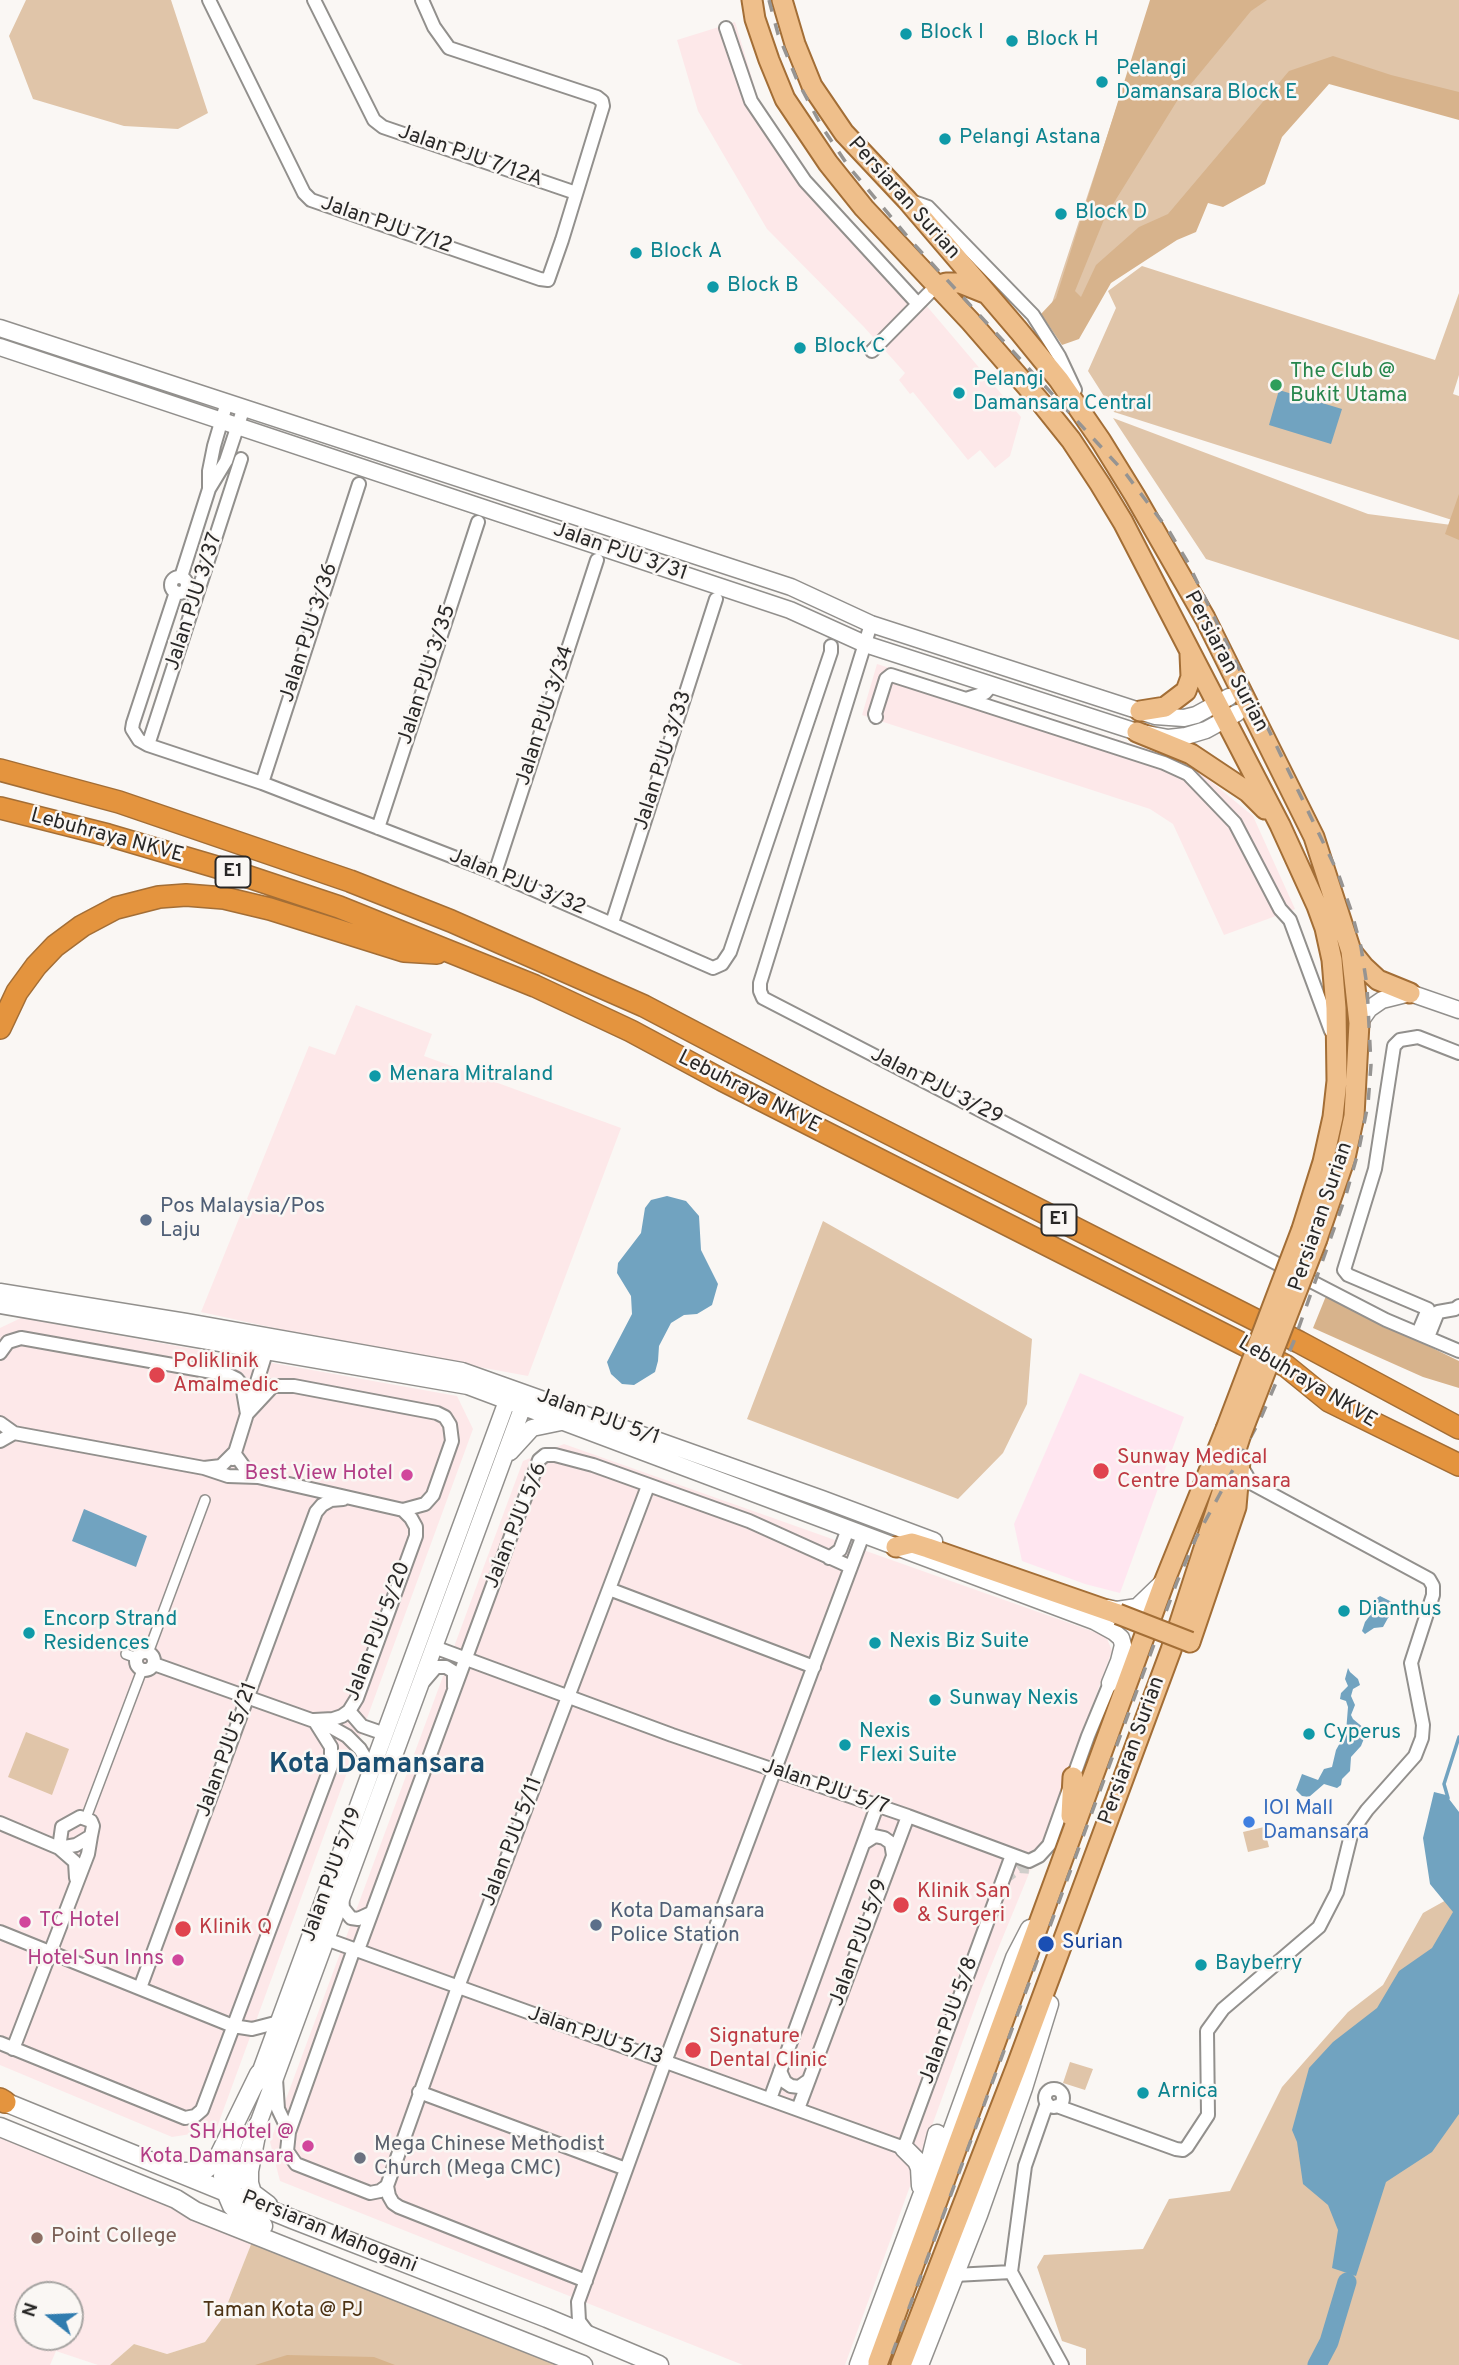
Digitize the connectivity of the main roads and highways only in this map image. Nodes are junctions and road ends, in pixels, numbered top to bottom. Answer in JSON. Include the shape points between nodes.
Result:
{"nodes":[{"id":1,"x":751,"y":0,"type":"edge"},
{"id":2,"x":782,"y":0,"type":"edge"},
{"id":3,"x":933,"y":230,"type":"junction"},
{"id":4,"x":936,"y":286,"type":"junction"},
{"id":5,"x":987,"y":294,"type":"junction"},
{"id":6,"x":1191,"y":595,"type":"junction"},
{"id":7,"x":1189,"y":650,"type":"junction"},
{"id":8,"x":1227,"y":708,"type":"junction"},
{"id":9,"x":1140,"y":711,"type":"road end"},
{"id":10,"x":1137,"y":732,"type":"road end"},
{"id":11,"x":0,"y":770,"type":"edge"},
{"id":12,"x":0,"y":808,"type":"edge"},
{"id":13,"x":1280,"y":825,"type":"junction"},
{"id":14,"x":1351,"y":951,"type":"junction"},
{"id":15,"x":460,"y":955,"type":"junction"},
{"id":16,"x":1410,"y":993,"type":"road end"},
{"id":17,"x":1358,"y":1015,"type":"junction"},
{"id":18,"x":0,"y":1028,"type":"edge"},
{"id":19,"x":1309,"y":1234,"type":"junction"},
{"id":20,"x":1459,"y":1428,"type":"edge"},
{"id":21,"x":1235,"y":1435,"type":"junction"},
{"id":22,"x":1459,"y":1465,"type":"edge"},
{"id":23,"x":896,"y":1547,"type":"road end"},
{"id":24,"x":1073,"y":1777,"type":"road end"},
{"id":25,"x":1070,"y":1834,"type":"junction"},
{"id":26,"x":1035,"y":1869,"type":"dead end"},
{"id":27,"x":1051,"y":1887,"type":"junction"},
{"id":28,"x":1042,"y":1912,"type":"junction"},
{"id":29,"x":1063,"y":1943,"type":"junction"},
{"id":30,"x":1055,"y":1984,"type":"joint"},
{"id":31,"x":268,"y":2075,"type":"road end"},
{"id":32,"x":2,"y":2100,"type":"edge"},
{"id":33,"x":258,"y":2124,"type":"road end"},
{"id":34,"x":0,"y":2127,"type":"edge"},
{"id":35,"x":937,"y":2134,"type":"dead end"},
{"id":36,"x":904,"y":2148,"type":"road end"},
{"id":37,"x":175,"y":2172,"type":"junction"},
{"id":38,"x":226,"y":2192,"type":"junction"},
{"id":39,"x":922,"y":2196,"type":"junction"},
{"id":40,"x":176,"y":2199,"type":"junction"},
{"id":41,"x":292,"y":2219,"type":"junction"},
{"id":42,"x":316,"y":2258,"type":"junction"},
{"id":43,"x":869,"y":2364,"type":"edge"},
{"id":44,"x":583,"y":2365,"type":"edge"},
{"id":45,"x":659,"y":2365,"type":"edge"},
{"id":46,"x":901,"y":2365,"type":"edge"},
{"id":47,"x":919,"y":2365,"type":"edge"}],
"edges":[{"from":1,"to":4,"type":"main road","name":"Persiaran Surian","via":[[769,60],[793,112],[856,199]]},
{"from":2,"to":3,"type":"main road","name":"Persiaran Surian","via":[[812,86],[844,133]]},
{"from":3,"to":4,"type":"main road","via":[[945,267]]},
{"from":3,"to":5,"type":"main road","name":"Persiaran Surian"},
{"from":4,"to":5,"type":"main road","via":[[960,283]]},
{"from":4,"to":7,"type":"main road","name":"Persiaran Surian","via":[[1071,440],[1123,522]]},
{"from":5,"to":6,"type":"main road","name":"Persiaran Surian","via":[[1077,404]]},
{"from":6,"to":8,"type":"main road","via":[[1193,621]]},
{"from":6,"to":14,"type":"main road","name":"Persiaran Surian","via":[[1314,837]]},
{"from":7,"to":8,"type":"main road","name":"Persiaran Surian"},
{"from":7,"to":9,"type":"main road","via":[[1191,677],[1186,691],[1165,707]]},
{"from":8,"to":13,"type":"main road","name":"Persiaran Surian"},
{"from":8,"to":17,"type":"main road","via":[[1318,880]]},
{"from":10,"to":13,"type":"main road","via":[[1216,769],[1248,792]]},
{"from":11,"to":20,"type":"highway","name":"Lebuhraya NKVE","number":"E1","via":[[119,802],[350,881],[644,1006]]},
{"from":12,"to":15,"type":"highway","name":"Lebuhraya NKVE","number":"E1","via":[[237,873]]},
{"from":13,"to":19,"type":"main road","name":"Persiaran Surian","via":[[1317,906],[1332,960],[1337,1081]]},
{"from":14,"to":16,"type":"main road","via":[[1378,980]]},
{"from":14,"to":17,"type":"main road","name":"Persiaran Surian"},
{"from":15,"to":18,"type":"highway","via":[[404,951],[224,898],[159,897],[116,908],[55,946],[16,992]]},
{"from":15,"to":22,"type":"highway","name":"Lebuhraya NKVE","number":"E1","via":[[631,1031],[1286,1366],[1329,1401]]},
{"from":17,"to":19,"type":"main road","name":"Persiaran Surian","via":[[1354,1116],[1345,1158]]},
{"from":19,"to":21,"type":"main road","name":"Persiaran Surian","bridge":true},
{"from":21,"to":23,"type":"main road","bridge":true,"via":[[1240,1464],[1236,1507],[1190,1642],[928,1548]]},
{"from":21,"to":25,"type":"main road","name":"Persiaran Surian","via":[[1165,1580]]},
{"from":21,"to":29,"type":"main road","name":"Persiaran Surian","via":[[1171,1650]]},
{"from":24,"to":25,"type":"main road"},
{"from":25,"to":27,"type":"main road","name":"Persiaran Surian"},
{"from":26,"to":27,"type":"main road"},
{"from":27,"to":28,"type":"main road","name":"Persiaran Surian"},
{"from":28,"to":39,"type":"main road","name":"Persiaran Surian","via":[[1015,1958],[948,2143]]},
{"from":28,"to":43,"type":"main road","name":"Persiaran Surian"},
{"from":29,"to":30,"type":"main road"},
{"from":29,"to":46,"type":"main road","name":"Persiaran Surian"},
{"from":30,"to":47,"type":"main road","via":[[1023,2088]]},
{"from":31,"to":37,"type":"main road","via":[[216,2162],[206,2169]]},
{"from":32,"to":37,"type":"main road","name":"Persiaran Mahogani"},
{"from":33,"to":41,"type":"main road","via":[[249,2171],[252,2193]]},
{"from":34,"to":40,"type":"main road","name":"Persiaran Mahogani"},
{"from":35,"to":39,"type":"main road"},
{"from":36,"to":39,"type":"main road","via":[[920,2168]]},
{"from":37,"to":38,"type":"main road","name":"Persiaran Mahogani"},
{"from":38,"to":40,"type":"main road"},
{"from":38,"to":41,"type":"main road","name":"Persiaran Mahogani"},
{"from":38,"to":42,"type":"main road","via":[[242,2217],[303,2244]]},
{"from":39,"to":43,"type":"main road","name":"Persiaran Surian"},
{"from":40,"to":42,"type":"main road","name":"Persiaran Mahogani","via":[[195,2211]]},
{"from":41,"to":45,"type":"main road","name":"Persiaran Mahogani"},
{"from":42,"to":44,"type":"main road","name":"Persiaran Mahogani"}]}
